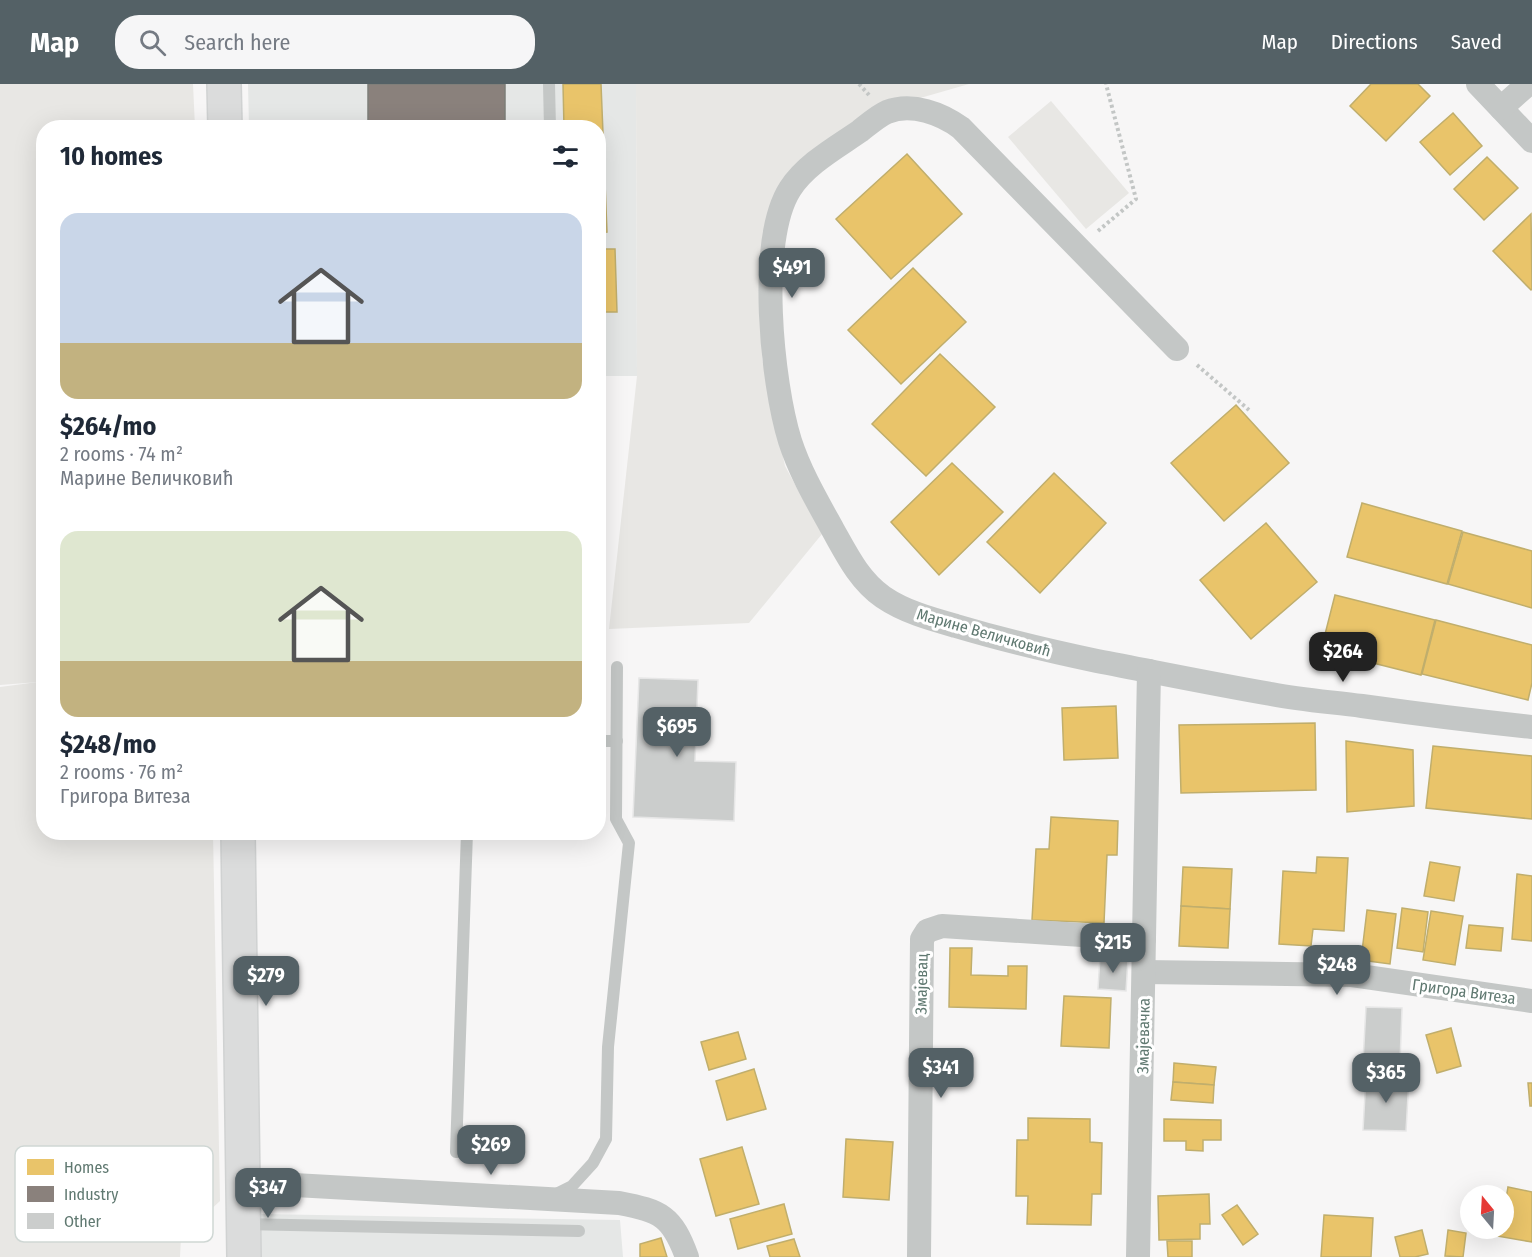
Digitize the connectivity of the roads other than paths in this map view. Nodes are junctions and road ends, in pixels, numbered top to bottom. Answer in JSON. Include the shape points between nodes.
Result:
{"nodes":[{"id":1,"x":224,"y":84,"type":"edge"},
{"id":2,"x":549,"y":84,"type":"edge"},
{"id":3,"x":1478,"y":84,"type":"edge"},
{"id":4,"x":1528,"y":84,"type":"edge"},
{"id":5,"x":1501,"y":108,"type":"junction"},
{"id":6,"x":225,"y":120,"type":"edge"},
{"id":7,"x":550,"y":120,"type":"edge"},
{"id":8,"x":1532,"y":141,"type":"edge"},
{"id":9,"x":1177,"y":350,"type":"road end"},
{"id":10,"x":617,"y":667,"type":"dead end"},
{"id":11,"x":1149,"y":671,"type":"junction"},
{"id":12,"x":1532,"y":727,"type":"edge"},
{"id":13,"x":606,"y":741,"type":"edge"},
{"id":14,"x":617,"y":741,"type":"junction"},
{"id":15,"x":238,"y":840,"type":"edge"},
{"id":16,"x":467,"y":840,"type":"edge"},
{"id":17,"x":1144,"y":939,"type":"junction"},
{"id":18,"x":1144,"y":972,"type":"junction"},
{"id":19,"x":1532,"y":1001,"type":"edge"},
{"id":20,"x":456,"y":1152,"type":"dead end"},
{"id":21,"x":242,"y":1182,"type":"junction"},
{"id":22,"x":544,"y":1200,"type":"junction"},
{"id":23,"x":242,"y":1224,"type":"junction"},
{"id":24,"x":579,"y":1231,"type":"dead end"},
{"id":25,"x":244,"y":1257,"type":"edge"},
{"id":26,"x":687,"y":1257,"type":"edge"},
{"id":27,"x":919,"y":1257,"type":"edge"},
{"id":28,"x":1138,"y":1257,"type":"edge"}],
"edges":[{"from":1,"to":6,"type":"main road"},
{"from":2,"to":7,"type":"lane"},
{"from":3,"to":5,"type":"street"},
{"from":4,"to":5,"type":"street"},
{"from":5,"to":8,"type":"street"},
{"from":9,"to":11,"type":"street","name":"Марине Величковић","via":[[962,128],[935,114],[917,109],[886,112],[806,170],[785,198],[772,267],[771,325],[776,379],[801,471],[865,582],[883,597],[924,617],[1031,648]]},
{"from":10,"to":14,"type":"lane"},
{"from":11,"to":12,"type":"street","name":"Марине Величковић","via":[[1274,695]]},
{"from":11,"to":17,"type":"street","name":"Змајевачка"},
{"from":13,"to":14,"type":"lane"},
{"from":14,"to":22,"type":"lane","via":[[616,819],[628,843],[608,1047],[606,1139],[593,1163],[572,1186]]},
{"from":15,"to":21,"type":"main road"},
{"from":16,"to":20,"type":"lane"},
{"from":17,"to":18,"type":"street","name":"Змајевачка"},
{"from":17,"to":27,"type":"street","name":"Змајевац","via":[[942,926],[927,931],[922,939]]},
{"from":18,"to":19,"type":"street","name":"Григора Витеза","via":[[1352,975]]},
{"from":18,"to":28,"type":"street","name":"Змајевачка"},
{"from":21,"to":22,"type":"street"},
{"from":21,"to":23,"type":"main road"},
{"from":22,"to":26,"type":"street","via":[[619,1203],[647,1209],[668,1220]]},
{"from":23,"to":24,"type":"lane"},
{"from":23,"to":25,"type":"main road"}]}
